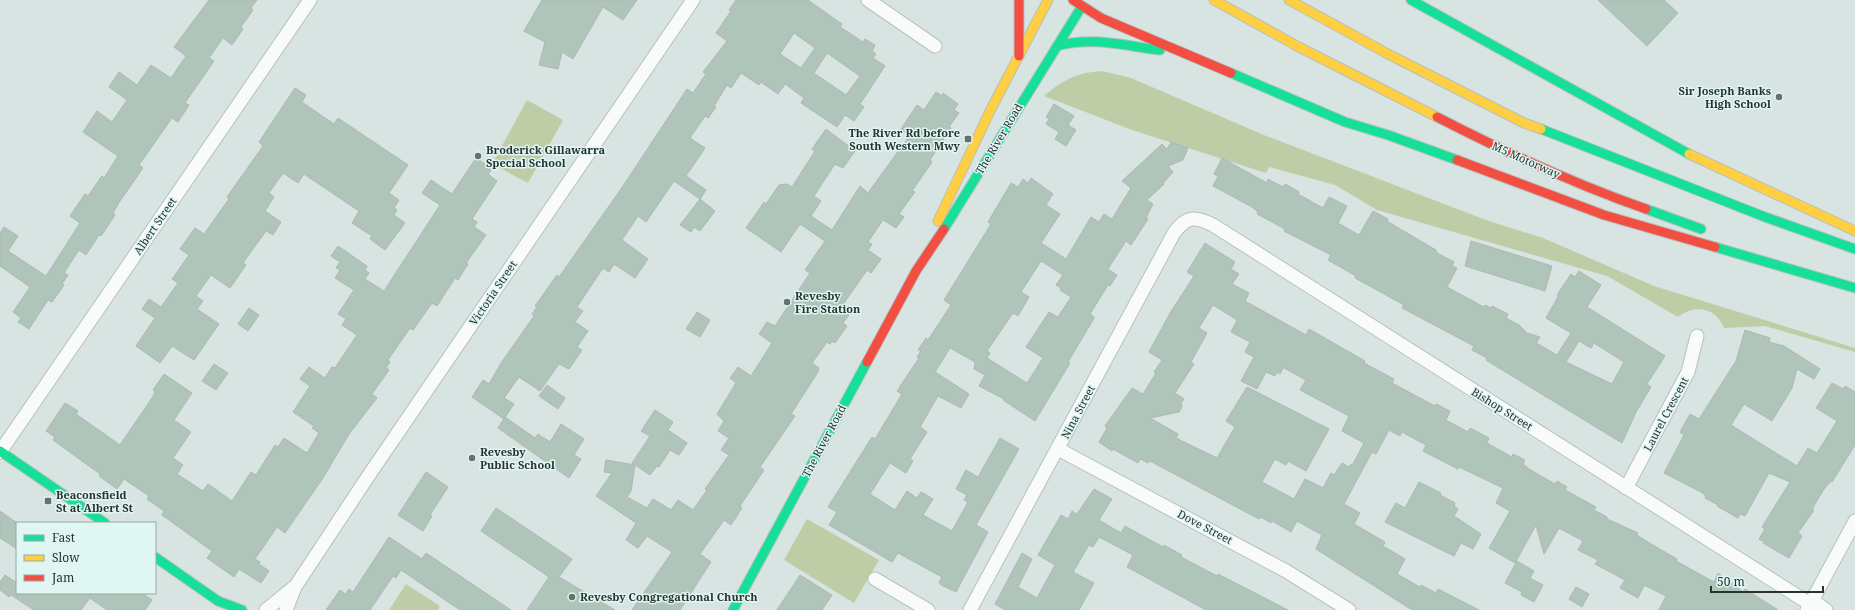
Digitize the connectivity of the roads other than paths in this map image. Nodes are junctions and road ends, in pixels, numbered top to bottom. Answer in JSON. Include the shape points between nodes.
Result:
{"nodes":[{"id":1,"x":310,"y":0,"type":"edge"},
{"id":2,"x":693,"y":0,"type":"edge"},
{"id":3,"x":868,"y":0,"type":"edge"},
{"id":4,"x":1019,"y":0,"type":"edge"},
{"id":5,"x":1048,"y":0,"type":"edge"},
{"id":6,"x":1074,"y":0,"type":"edge"},
{"id":7,"x":1214,"y":0,"type":"edge"},
{"id":8,"x":1289,"y":0,"type":"edge"},
{"id":9,"x":1411,"y":0,"type":"edge"},
{"id":10,"x":1082,"y":6,"type":"junction"},
{"id":11,"x":935,"y":46,"type":"dead end"},
{"id":12,"x":1057,"y":46,"type":"junction"},
{"id":13,"x":1185,"y":53,"type":"junction"},
{"id":14,"x":1019,"y":56,"type":"junction"},
{"id":15,"x":1192,"y":219,"type":"joint"},
{"id":16,"x":1707,"y":231,"type":"dead end"},
{"id":17,"x":1855,"y":231,"type":"edge"},
{"id":18,"x":1855,"y":249,"type":"edge"},
{"id":19,"x":1759,"y":250,"type":"dead end"},
{"id":20,"x":916,"y":271,"type":"junction"},
{"id":21,"x":1855,"y":284,"type":"edge"},
{"id":22,"x":1855,"y":288,"type":"edge"},
{"id":23,"x":1697,"y":336,"type":"dead end"},
{"id":24,"x":1058,"y":449,"type":"junction"},
{"id":25,"x":0,"y":451,"type":"edge"},
{"id":26,"x":1626,"y":488,"type":"junction"},
{"id":27,"x":1855,"y":521,"type":"edge"},
{"id":28,"x":104,"y":522,"type":"edge"},
{"id":29,"x":156,"y":558,"type":"edge"},
{"id":30,"x":875,"y":579,"type":"dead end"},
{"id":31,"x":295,"y":587,"type":"junction"},
{"id":32,"x":218,"y":601,"type":"junction"},
{"id":33,"x":1810,"y":605,"type":"edge"},
{"id":34,"x":227,"y":610,"type":"edge"},
{"id":35,"x":242,"y":610,"type":"edge"},
{"id":36,"x":266,"y":610,"type":"edge"},
{"id":37,"x":286,"y":610,"type":"edge"},
{"id":38,"x":733,"y":610,"type":"edge"},
{"id":39,"x":928,"y":610,"type":"edge"},
{"id":40,"x":970,"y":610,"type":"edge"},
{"id":41,"x":1349,"y":610,"type":"edge"},
{"id":42,"x":1826,"y":610,"type":"edge"}],
"edges":[{"from":1,"to":25,"type":"street","name":"Albert Street"},
{"from":2,"to":31,"type":"street","name":"Victoria Street"},
{"from":3,"to":11,"type":"street"},
{"from":4,"to":14,"type":"main road"},
{"from":5,"to":14,"type":"main road","name":"The River Road"},
{"from":6,"to":10,"type":"main road"},
{"from":7,"to":16,"type":"main road","name":"M5 Motorway","via":[[1297,46],[1504,151],[1603,194]]},
{"from":8,"to":18,"type":"main road","via":[[1524,123],[1765,217]]},
{"from":9,"to":17,"type":"main road","via":[[1681,151]]},
{"from":10,"to":12,"type":"main road","name":"The River Road"},
{"from":10,"to":13,"type":"main road","via":[[1101,18]]},
{"from":12,"to":13,"type":"main road","via":[[1084,40]]},
{"from":12,"to":20,"type":"main road","name":"The River Road"},
{"from":13,"to":22,"type":"main road","via":[[1345,122],[1388,135],[1604,215]]},
{"from":14,"to":20,"type":"main road","name":"The River Road","via":[[952,190]]},
{"from":15,"to":24,"type":"street","name":"Nina Street","via":[[1179,226],[1174,234]]},
{"from":15,"to":26,"type":"street","name":"Bishop Street","via":[[1213,225]]},
{"from":19,"to":21,"type":"main road"},
{"from":20,"to":38,"type":"main road","name":"The River Road"},
{"from":23,"to":26,"type":"street","name":"Laurel Crescent","via":[[1688,372]]},
{"from":24,"to":40,"type":"street","name":"Nina Street"},
{"from":24,"to":41,"type":"street","name":"Dove Street","via":[[1286,571]]},
{"from":25,"to":28,"type":"main road"},
{"from":26,"to":33,"type":"street","name":"Bishop Street"},
{"from":27,"to":33,"type":"street"},
{"from":29,"to":32,"type":"main road"},
{"from":30,"to":39,"type":"street"},
{"from":31,"to":36,"type":"street","name":"Victoria Street"},
{"from":31,"to":37,"type":"street","name":"Victoria Street"},
{"from":32,"to":34,"type":"main road"},
{"from":32,"to":35,"type":"main road"},
{"from":33,"to":42,"type":"street","name":"Bishop Street"}]}
